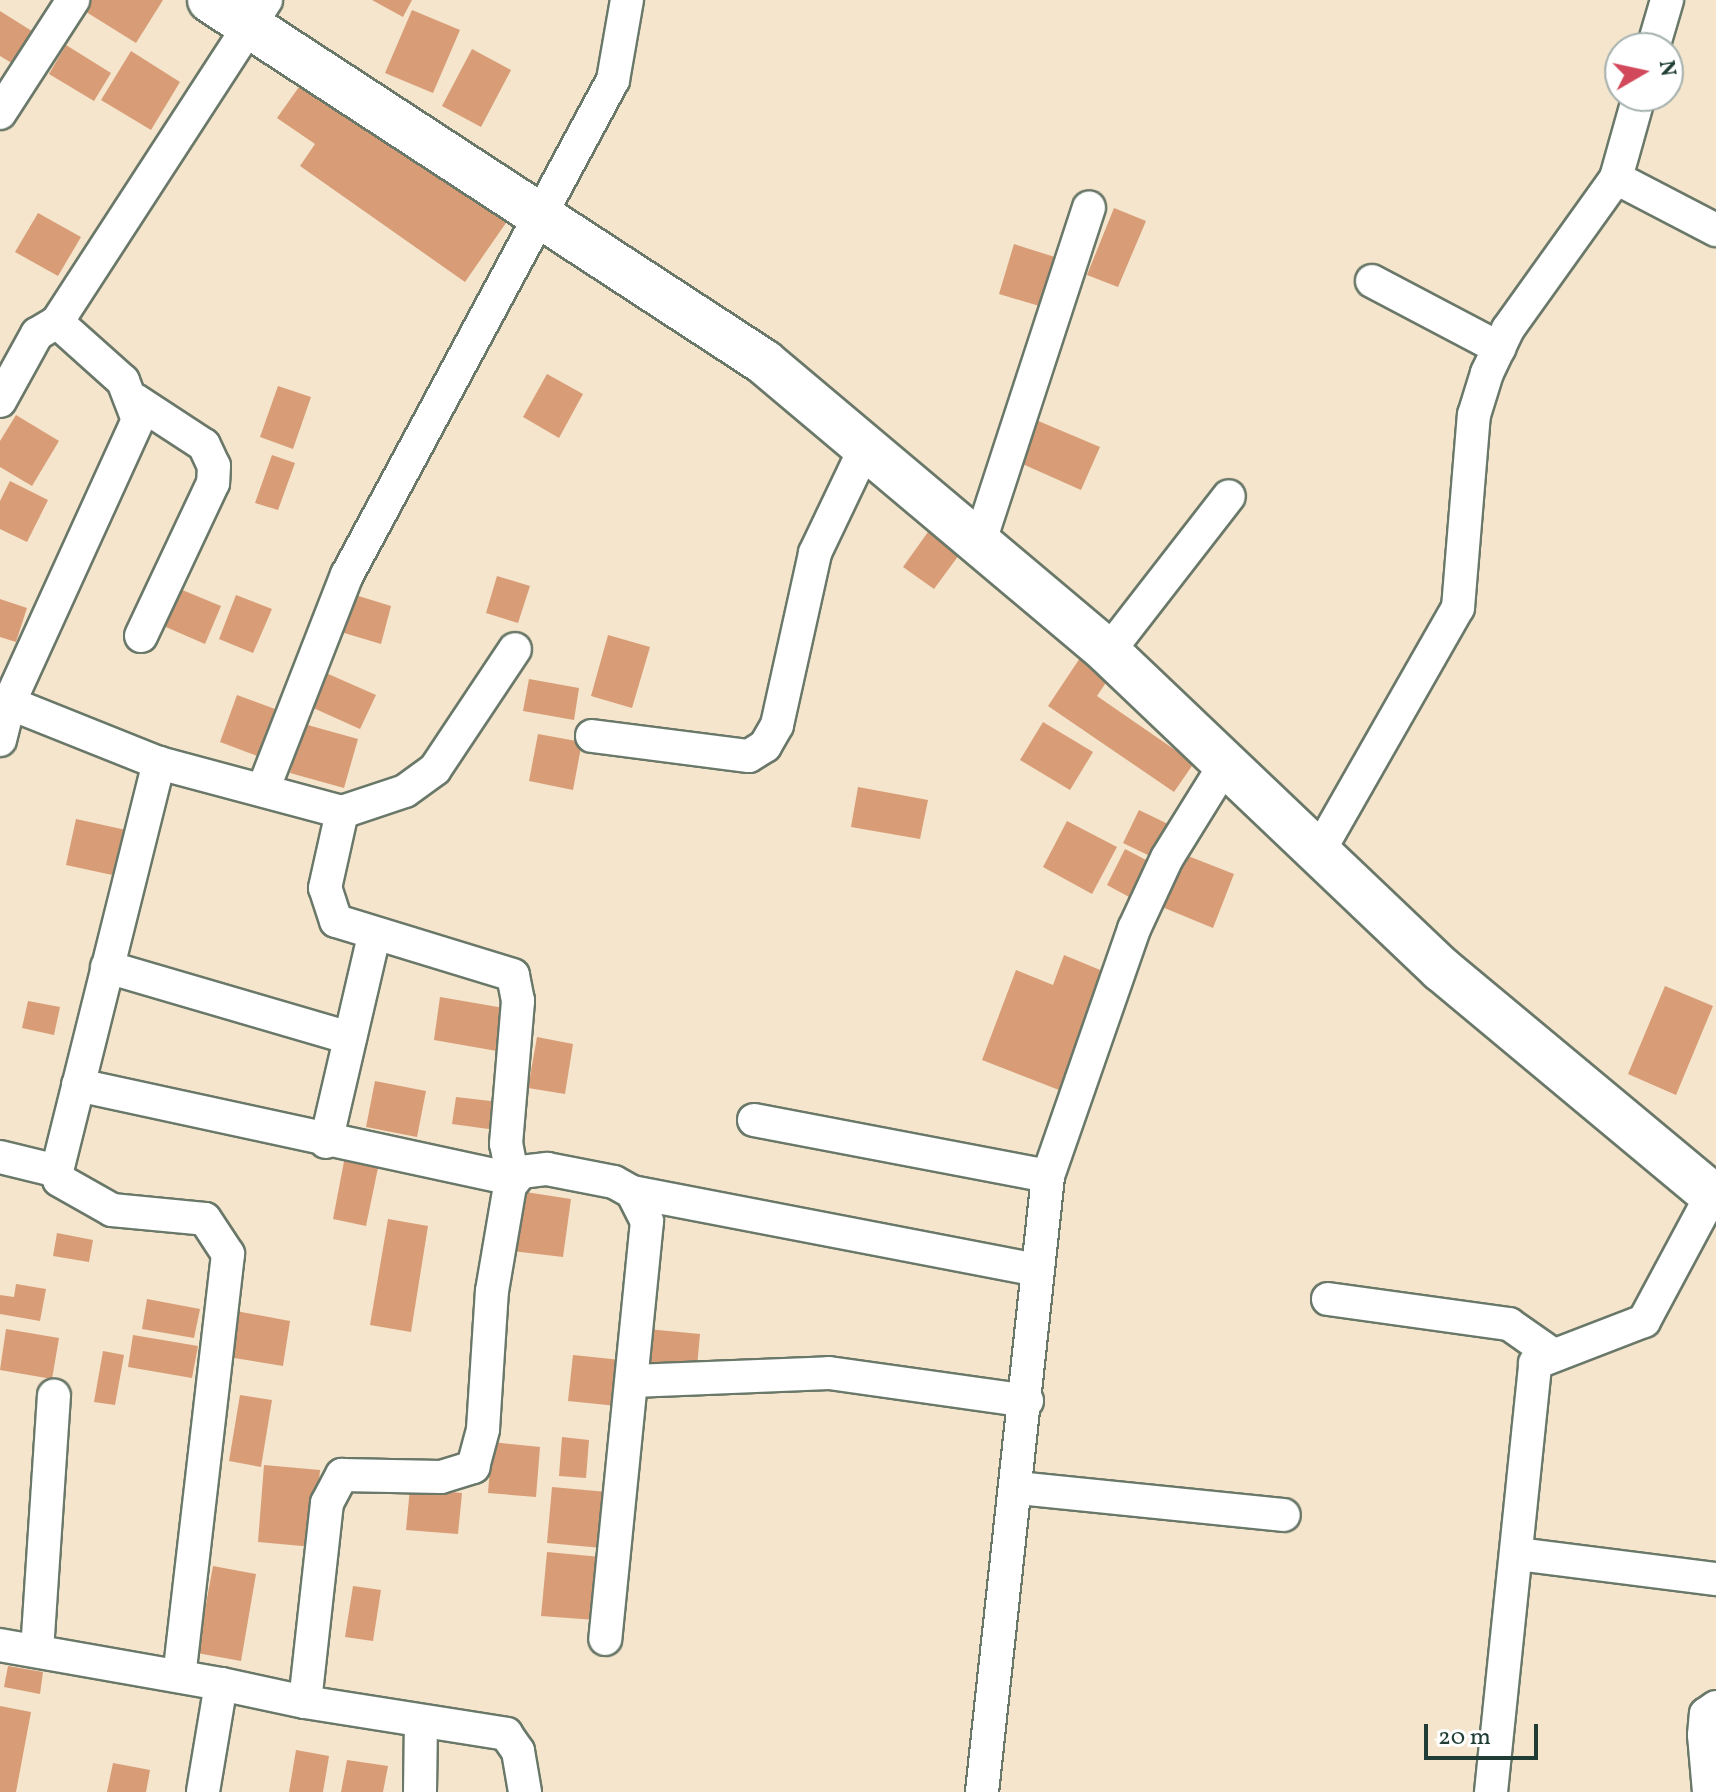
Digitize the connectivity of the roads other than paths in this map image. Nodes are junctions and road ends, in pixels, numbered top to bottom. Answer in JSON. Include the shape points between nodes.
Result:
{"nodes":[{"id":1,"x":73,"y":0,"type":"edge"},
{"id":2,"x":210,"y":0,"type":"edge"},
{"id":3,"x":627,"y":0,"type":"edge"},
{"id":4,"x":1667,"y":0,"type":"edge"},
{"id":5,"x":257,"y":13,"type":"edge"},
{"id":6,"x":1658,"y":32,"type":"edge"},
{"id":7,"x":1635,"y":112,"type":"edge"},
{"id":8,"x":0,"y":113,"type":"edge"},
{"id":9,"x":1616,"y":178,"type":"junction"},
{"id":10,"x":1089,"y":208,"type":"dead end"},
{"id":11,"x":542,"y":218,"type":"junction"},
{"id":12,"x":1716,"y":230,"type":"edge"},
{"id":13,"x":1372,"y":281,"type":"dead end"},
{"id":14,"x":57,"y":322,"type":"junction"},
{"id":15,"x":1499,"y":348,"type":"junction"},
{"id":16,"x":135,"y":400,"type":"junction"},
{"id":17,"x":0,"y":401,"type":"edge"},
{"id":18,"x":866,"y":446,"type":"junction"},
{"id":19,"x":1229,"y":496,"type":"dead end"},
{"id":20,"x":979,"y":544,"type":"junction"},
{"id":21,"x":141,"y":636,"type":"dead end"},
{"id":22,"x":515,"y":649,"type":"dead end"},
{"id":23,"x":1108,"y":652,"type":"junction"},
{"id":24,"x":9,"y":703,"type":"junction"},
{"id":25,"x":592,"y":736,"type":"dead end"},
{"id":26,"x":0,"y":740,"type":"edge"},
{"id":27,"x":159,"y":763,"type":"junction"},
{"id":28,"x":1224,"y":766,"type":"junction"},
{"id":29,"x":263,"y":790,"type":"junction"},
{"id":30,"x":342,"y":812,"type":"junction"},
{"id":31,"x":1318,"y":853,"type":"junction"},
{"id":32,"x":374,"y":936,"type":"junction"},
{"id":33,"x":107,"y":967,"type":"junction"},
{"id":34,"x":350,"y":1038,"type":"junction"},
{"id":35,"x":78,"y":1085,"type":"junction"},
{"id":36,"x":754,"y":1120,"type":"dead end"},
{"id":37,"x":326,"y":1142,"type":"junction"},
{"id":38,"x":0,"y":1157,"type":"edge"},
{"id":39,"x":57,"y":1171,"type":"junction"},
{"id":40,"x":1048,"y":1176,"type":"junction"},
{"id":41,"x":513,"y":1179,"type":"junction"},
{"id":42,"x":632,"y":1192,"type":"junction"},
{"id":43,"x":1714,"y":1196,"type":"edge"},
{"id":44,"x":1037,"y":1270,"type":"junction"},
{"id":45,"x":1328,"y":1299,"type":"dead end"},
{"id":46,"x":1549,"y":1352,"type":"junction"},
{"id":47,"x":633,"y":1381,"type":"junction"},
{"id":48,"x":54,"y":1396,"type":"dead end"},
{"id":49,"x":1027,"y":1401,"type":"junction"},
{"id":50,"x":1018,"y":1488,"type":"junction"},
{"id":51,"x":1284,"y":1515,"type":"dead end"},
{"id":52,"x":1517,"y":1554,"type":"junction"},
{"id":53,"x":1716,"y":1579,"type":"edge"},
{"id":54,"x":605,"y":1639,"type":"dead end"},
{"id":55,"x":0,"y":1645,"type":"edge"},
{"id":56,"x":37,"y":1651,"type":"junction"},
{"id":57,"x":180,"y":1672,"type":"junction"},
{"id":58,"x":221,"y":1684,"type":"junction"},
{"id":59,"x":305,"y":1702,"type":"junction"},
{"id":60,"x":1716,"y":1707,"type":"edge"},
{"id":61,"x":421,"y":1723,"type":"junction"},
{"id":62,"x":203,"y":1792,"type":"edge"},
{"id":63,"x":420,"y":1792,"type":"edge"},
{"id":64,"x":525,"y":1792,"type":"edge"},
{"id":65,"x":982,"y":1792,"type":"edge"},
{"id":66,"x":1491,"y":1792,"type":"edge"},
{"id":67,"x":1709,"y":1792,"type":"edge"}],
"edges":[{"from":1,"to":8,"type":"street"},
{"from":2,"to":5,"type":"street"},
{"from":3,"to":11,"type":"street","via":[[613,80]]},
{"from":4,"to":6,"type":"street"},
{"from":5,"to":11,"type":"street"},
{"from":5,"to":14,"type":"street"},
{"from":7,"to":9,"type":"street"},
{"from":9,"to":12,"type":"street"},
{"from":9,"to":15,"type":"street"},
{"from":10,"to":20,"type":"street"},
{"from":11,"to":18,"type":"street","via":[[764,362]]},
{"from":11,"to":29,"type":"street","via":[[347,575]]},
{"from":13,"to":15,"type":"street"},
{"from":14,"to":16,"type":"street"},
{"from":14,"to":17,"type":"street","via":[[37,334]]},
{"from":15,"to":31,"type":"street","via":[[1474,415],[1458,608]]},
{"from":16,"to":21,"type":"street","via":[[204,445],[214,466],[213,483]]},
{"from":16,"to":24,"type":"street","via":[[138,420]]},
{"from":18,"to":20,"type":"street"},
{"from":18,"to":25,"type":"street","via":[[815,553],[777,725],[765,746],[749,756]]},
{"from":19,"to":23,"type":"street"},
{"from":20,"to":23,"type":"street"},
{"from":22,"to":30,"type":"street","via":[[435,769],[405,791]]},
{"from":23,"to":28,"type":"street"},
{"from":24,"to":26,"type":"street"},
{"from":24,"to":27,"type":"street"},
{"from":27,"to":29,"type":"street"},
{"from":27,"to":33,"type":"street"},
{"from":28,"to":31,"type":"street"},
{"from":28,"to":40,"type":"street","via":[[1167,858],[1134,929]]},
{"from":29,"to":30,"type":"street"},
{"from":30,"to":32,"type":"street","via":[[325,903],[336,921]]},
{"from":31,"to":43,"type":"street","via":[[1441,969]]},
{"from":32,"to":34,"type":"street"},
{"from":32,"to":41,"type":"street","via":[[495,964],[513,975],[518,1001],[506,1144]]},
{"from":33,"to":34,"type":"street"},
{"from":33,"to":35,"type":"street"},
{"from":34,"to":37,"type":"street"},
{"from":35,"to":37,"type":"street"},
{"from":35,"to":39,"type":"street"},
{"from":36,"to":40,"type":"street"},
{"from":37,"to":41,"type":"street"},
{"from":38,"to":39,"type":"street"},
{"from":39,"to":57,"type":"street","via":[[59,1180],[112,1210],[205,1219],[228,1254]]},
{"from":40,"to":44,"type":"street"},
{"from":41,"to":42,"type":"street","via":[[547,1169]]},
{"from":41,"to":59,"type":"street","via":[[492,1291],[480,1454],[458,1475],[358,1470],[332,1488]]},
{"from":42,"to":44,"type":"street"},
{"from":42,"to":47,"type":"street","via":[[649,1236]]},
{"from":43,"to":46,"type":"street","via":[[1644,1321],[1614,1338]]},
{"from":44,"to":49,"type":"street"},
{"from":45,"to":46,"type":"street","via":[[1509,1324]]},
{"from":46,"to":52,"type":"street","via":[[1531,1378]]},
{"from":47,"to":49,"type":"street","via":[[829,1373]]},
{"from":47,"to":54,"type":"street"},
{"from":48,"to":56,"type":"street"},
{"from":49,"to":50,"type":"street"},
{"from":50,"to":51,"type":"street"},
{"from":50,"to":65,"type":"street"},
{"from":52,"to":53,"type":"street"},
{"from":52,"to":66,"type":"street"},
{"from":55,"to":56,"type":"street"},
{"from":56,"to":57,"type":"street"},
{"from":57,"to":58,"type":"street"},
{"from":58,"to":59,"type":"street"},
{"from":58,"to":62,"type":"street"},
{"from":59,"to":61,"type":"street"},
{"from":60,"to":67,"type":"street","via":[[1705,1725]]},
{"from":61,"to":63,"type":"street"},
{"from":61,"to":64,"type":"street","via":[[506,1734],[518,1751]]}]}
